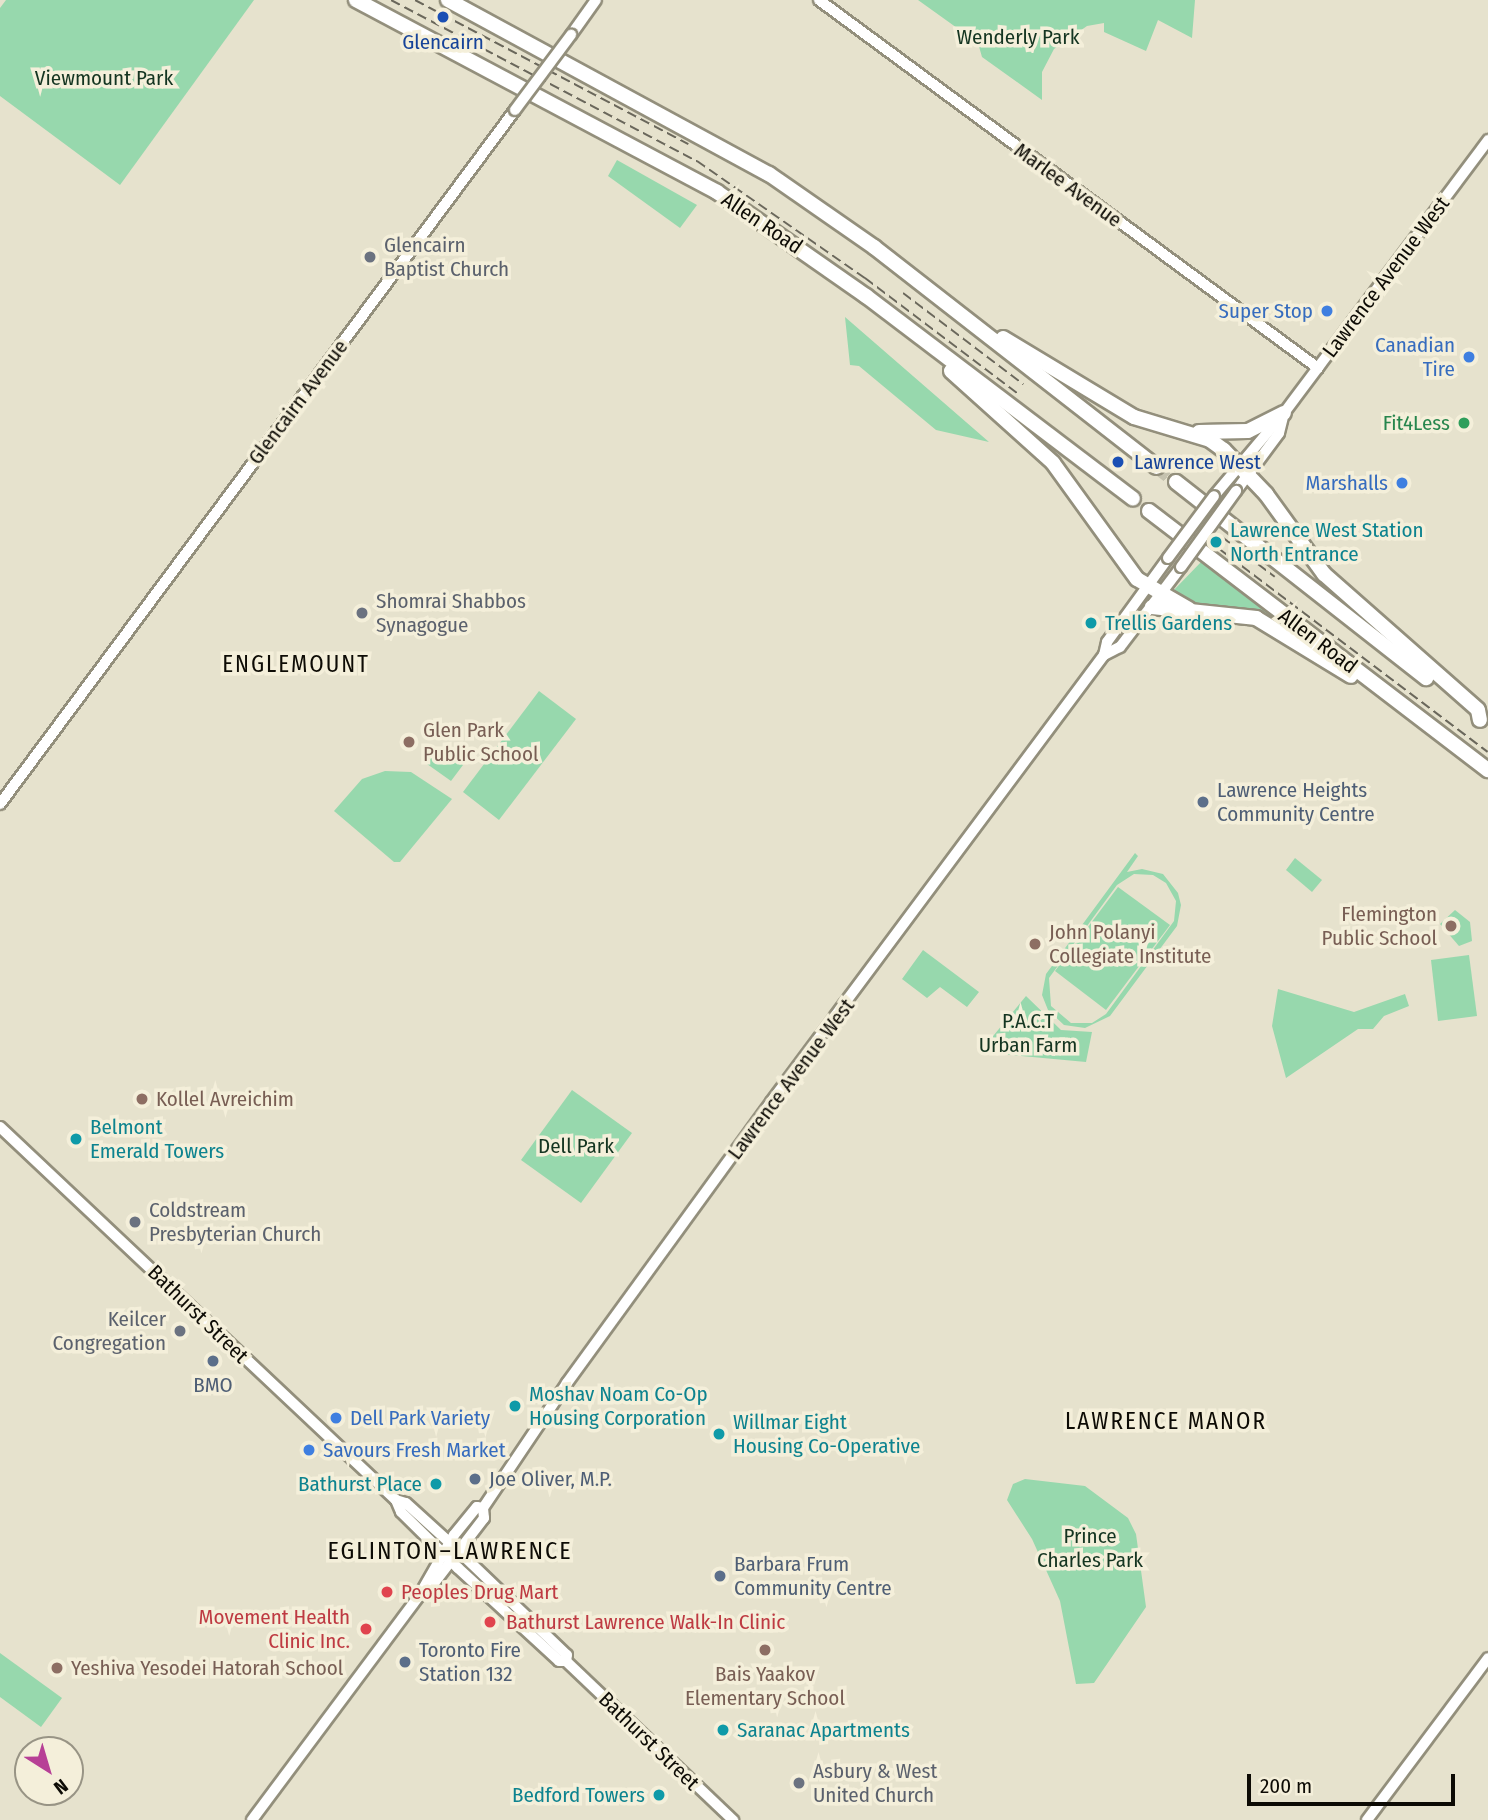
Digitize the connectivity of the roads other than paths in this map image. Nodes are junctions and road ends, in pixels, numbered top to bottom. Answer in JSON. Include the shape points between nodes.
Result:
{"nodes":[{"id":1,"x":356,"y":0,"type":"edge"},
{"id":2,"x":448,"y":0,"type":"edge"},
{"id":3,"x":596,"y":0,"type":"edge"},
{"id":4,"x":819,"y":0,"type":"edge"},
{"id":5,"x":1488,"y":140,"type":"edge"},
{"id":6,"x":866,"y":296,"type":"junction"},
{"id":7,"x":951,"y":306,"type":"junction"},
{"id":8,"x":1318,"y":369,"type":"junction"},
{"id":9,"x":1284,"y":413,"type":"junction"},
{"id":10,"x":1180,"y":429,"type":"junction"},
{"id":11,"x":1237,"y":465,"type":"junction"},
{"id":12,"x":1157,"y":467,"type":"tunnel mouth"},
{"id":13,"x":1247,"y":477,"type":"junction"},
{"id":14,"x":1176,"y":482,"type":"tunnel mouth"},
{"id":15,"x":1133,"y":499,"type":"dead end"},
{"id":16,"x":1149,"y":511,"type":"dead end"},
{"id":17,"x":1146,"y":586,"type":"junction"},
{"id":18,"x":1156,"y":601,"type":"junction"},
{"id":19,"x":1104,"y":655,"type":"junction"},
{"id":20,"x":1484,"y":723,"type":"edge"},
{"id":21,"x":1460,"y":749,"type":"junction"},
{"id":22,"x":1488,"y":770,"type":"edge"},
{"id":23,"x":0,"y":804,"type":"edge"},
{"id":24,"x":0,"y":1127,"type":"edge"},
{"id":25,"x":396,"y":1500,"type":"junction"},
{"id":26,"x":484,"y":1508,"type":"junction"},
{"id":27,"x":449,"y":1542,"type":"junction"},
{"id":28,"x":442,"y":1552,"type":"junction"},
{"id":29,"x":459,"y":1552,"type":"junction"},
{"id":30,"x":452,"y":1562,"type":"junction"},
{"id":31,"x":419,"y":1596,"type":"junction"},
{"id":32,"x":1488,"y":1658,"type":"edge"},
{"id":33,"x":566,"y":1661,"type":"junction"},
{"id":34,"x":252,"y":1820,"type":"edge"},
{"id":35,"x":733,"y":1820,"type":"edge"},
{"id":36,"x":1367,"y":1820,"type":"edge"}],
"edges":[{"from":1,"to":6,"type":"highway","name":"Allen Road","via":[[705,186]]},
{"from":2,"to":7,"type":"highway","name":"Allen Road","via":[[769,173]]},
{"from":3,"to":23,"type":"street","name":"Glencairn Avenue","bridge":true},
{"from":4,"to":8,"type":"street","name":"Marlee Avenue"},
{"from":5,"to":8,"type":"main road","name":"Lawrence Avenue West"},
{"from":6,"to":15,"type":"highway","name":"Allen Road"},
{"from":6,"to":17,"type":"highway","via":[[1053,463],[1130,572]]},
{"from":7,"to":10,"type":"highway","via":[[1135,417]]},
{"from":7,"to":12,"type":"highway","name":"Allen Road"},
{"from":8,"to":9,"type":"main road","name":"Lawrence Avenue West"},
{"from":9,"to":10,"type":"highway","via":[[1236,433]]},
{"from":9,"to":11,"type":"main road","name":"Lawrence Avenue West"},
{"from":9,"to":13,"type":"main road","name":"Lawrence Avenue West","via":[[1279,433]]},
{"from":10,"to":11,"type":"highway","via":[[1218,445]]},
{"from":11,"to":13,"type":"highway"},
{"from":11,"to":17,"type":"main road","name":"Lawrence Avenue West","bridge":true},
{"from":13,"to":18,"type":"main road","name":"Lawrence Avenue West","bridge":true},
{"from":13,"to":20,"type":"highway","via":[[1266,494],[1324,575],[1478,710]]},
{"from":14,"to":20,"type":"highway","name":"Allen Road"},
{"from":16,"to":21,"type":"highway","name":"Allen Road"},
{"from":17,"to":18,"type":"highway"},
{"from":17,"to":19,"type":"main road","name":"Lawrence Avenue West","via":[[1107,642]]},
{"from":18,"to":19,"type":"main road","name":"Lawrence Avenue West","via":[[1120,647]]},
{"from":18,"to":21,"type":"highway","via":[[1256,618],[1280,629]]},
{"from":19,"to":26,"type":"main road","name":"Lawrence Avenue West","via":[[611,1321]]},
{"from":21,"to":22,"type":"highway","name":"Allen Road"},
{"from":24,"to":25,"type":"main road","name":"Bathurst Street"},
{"from":25,"to":27,"type":"main road","name":"Bathurst Street","via":[[406,1503]]},
{"from":25,"to":28,"type":"main road","name":"Bathurst Street","via":[[401,1512]]},
{"from":26,"to":27,"type":"main road","name":"Lawrence Avenue West","via":[[477,1507]]},
{"from":26,"to":29,"type":"main road","name":"Lawrence Avenue West","via":[[484,1518]]},
{"from":27,"to":28,"type":"main road","name":"Lawrence Avenue West"},
{"from":27,"to":29,"type":"main road","name":"Bathurst Street"},
{"from":28,"to":30,"type":"main road","name":"Bathurst Street"},
{"from":28,"to":31,"type":"main road","name":"Lawrence Avenue West"},
{"from":29,"to":30,"type":"main road","name":"Lawrence Avenue West"},
{"from":29,"to":33,"type":"main road","name":"Bathurst Street","via":[[567,1655]]},
{"from":30,"to":31,"type":"main road","name":"Lawrence Avenue West","via":[[426,1595]]},
{"from":30,"to":33,"type":"main road","name":"Bathurst Street","via":[[559,1661]]},
{"from":31,"to":34,"type":"main road","name":"Lawrence Avenue West"},
{"from":32,"to":36,"type":"street"},
{"from":33,"to":35,"type":"main road","name":"Bathurst Street"}]}
